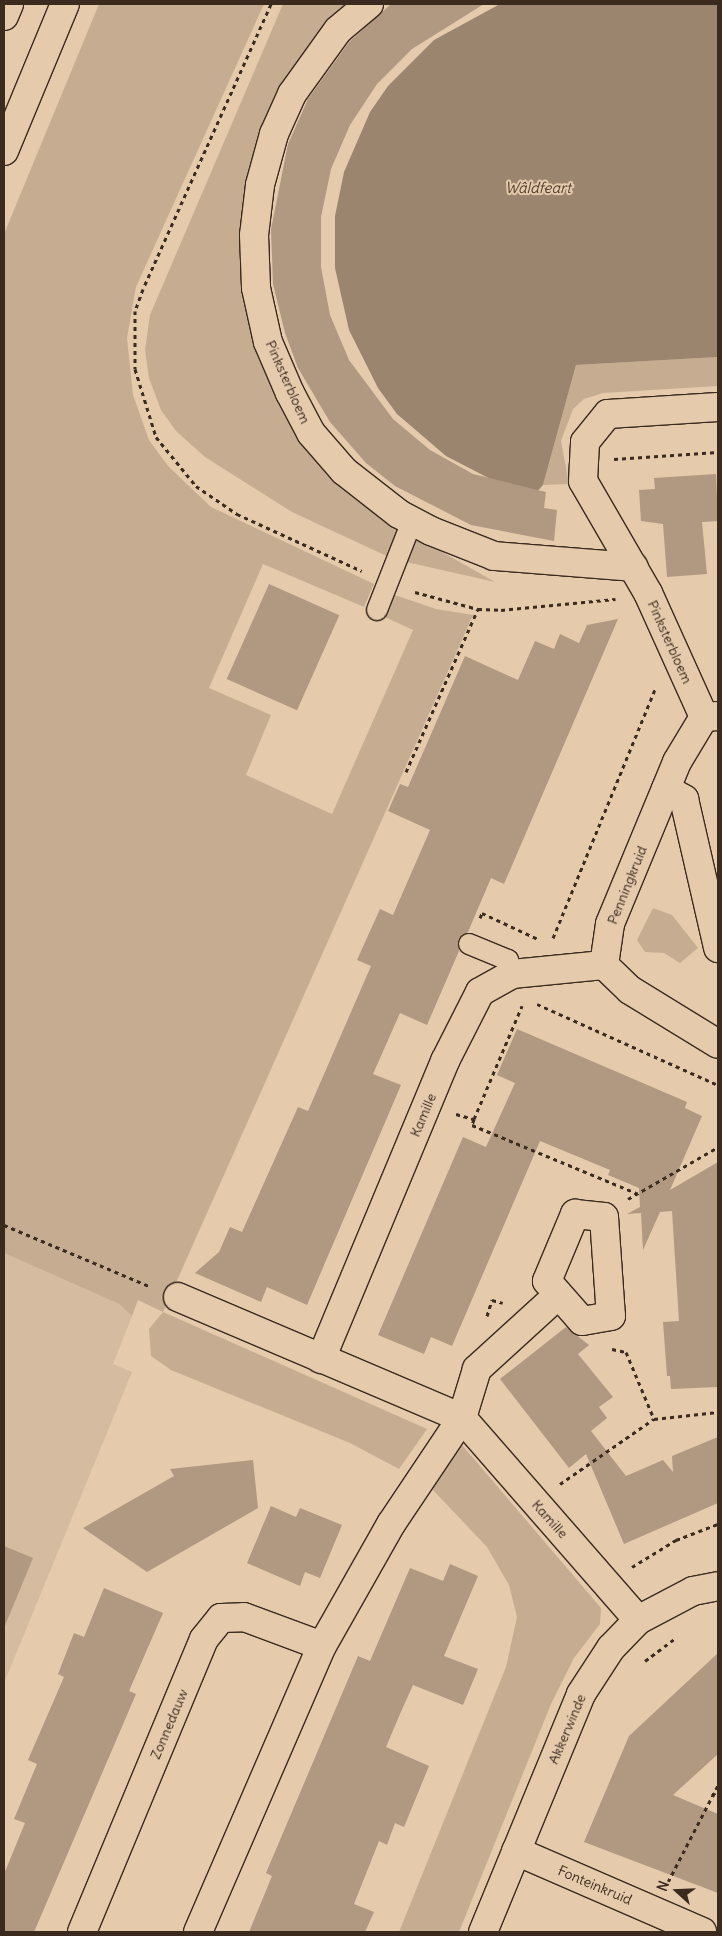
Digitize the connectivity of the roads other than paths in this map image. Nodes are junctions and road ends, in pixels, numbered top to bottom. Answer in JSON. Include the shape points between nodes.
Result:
{"nodes":[{"id":1,"x":9,"y":4,"type":"edge"},
{"id":2,"x":65,"y":4,"type":"edge"},
{"id":3,"x":369,"y":4,"type":"edge"},
{"id":4,"x":4,"y":16,"type":"edge"},
{"id":5,"x":4,"y":150,"type":"edge"},
{"id":6,"x":718,"y":407,"type":"edge"},
{"id":7,"x":412,"y":521,"type":"junction"},
{"id":8,"x":634,"y":567,"type":"junction"},
{"id":9,"x":377,"y":610,"type":"dead end"},
{"id":10,"x":711,"y":717,"type":"edge"},
{"id":11,"x":666,"y":789,"type":"junction"},
{"id":12,"x":469,"y":944,"type":"dead end"},
{"id":13,"x":718,"y":948,"type":"edge"},
{"id":14,"x":604,"y":965,"type":"junction"},
{"id":15,"x":524,"y":972,"type":"junction"},
{"id":16,"x":718,"y":1044,"type":"edge"},
{"id":17,"x":557,"y":1296,"type":"junction"},
{"id":18,"x":178,"y":1297,"type":"road end"},
{"id":19,"x":321,"y":1358,"type":"junction"},
{"id":20,"x":462,"y":1418,"type":"junction"},
{"id":21,"x":718,"y":1586,"type":"edge"},
{"id":22,"x":638,"y":1620,"type":"junction"},
{"id":23,"x":322,"y":1646,"type":"junction"},
{"id":24,"x":516,"y":1851,"type":"junction"},
{"id":25,"x":82,"y":1932,"type":"edge"},
{"id":26,"x":198,"y":1932,"type":"edge"},
{"id":27,"x":483,"y":1932,"type":"edge"},
{"id":28,"x":702,"y":1932,"type":"edge"}],
"edges":[{"from":1,"to":4,"type":"main road"},
{"from":2,"to":5,"type":"main road"},
{"from":3,"to":7,"type":"main road","name":"Pinksterbloem","via":[[338,30],[314,59],[274,134],[260,185],[254,235],[256,288],[268,342],[311,433],[344,471]]},
{"from":6,"to":8,"type":"main road","name":"Pinksterbloem","via":[[608,414],[586,442],[583,481]]},
{"from":7,"to":8,"type":"main road","name":"Pinksterbloem","via":[[494,556]]},
{"from":7,"to":9,"type":"lane"},
{"from":8,"to":10,"type":"main road","name":"Pinksterbloem"},
{"from":10,"to":11,"type":"main road","name":"Penningkruid"},
{"from":11,"to":13,"type":"main road","via":[[684,799]]},
{"from":11,"to":14,"type":"main road","name":"Penningkruid","via":[[610,924]]},
{"from":12,"to":15,"type":"lane","via":[[508,960]]},
{"from":14,"to":15,"type":"main road","name":"Kamille"},
{"from":14,"to":16,"type":"main road","via":[[630,990]]},
{"from":15,"to":19,"type":"main road","name":"Kamille","via":[[480,992],[427,1105]]},
{"from":17,"to":17,"type":"main road","via":[[547,1282],[575,1214],[604,1217],[611,1316],[582,1322]]},
{"from":17,"to":20,"type":"main road","via":[[477,1369]]},
{"from":18,"to":19,"type":"main road","name":"Kamille"},
{"from":19,"to":20,"type":"main road","name":"Kamille"},
{"from":20,"to":22,"type":"main road","name":"Kamille","via":[[611,1585]]},
{"from":20,"to":23,"type":"main road","via":[[391,1524]]},
{"from":21,"to":22,"type":"main road","name":"Akkerwinde","via":[[693,1591]]},
{"from":22,"to":24,"type":"main road","name":"Akkerwinde","via":[[611,1648],[581,1694]]},
{"from":23,"to":25,"type":"main road","name":"Zonnedauw","via":[[244,1617],[221,1618],[204,1640]]},
{"from":23,"to":26,"type":"main road"},
{"from":24,"to":27,"type":"main road","name":"Akkerwinde"},
{"from":24,"to":28,"type":"main road","name":"Fonteinkruid"}]}
